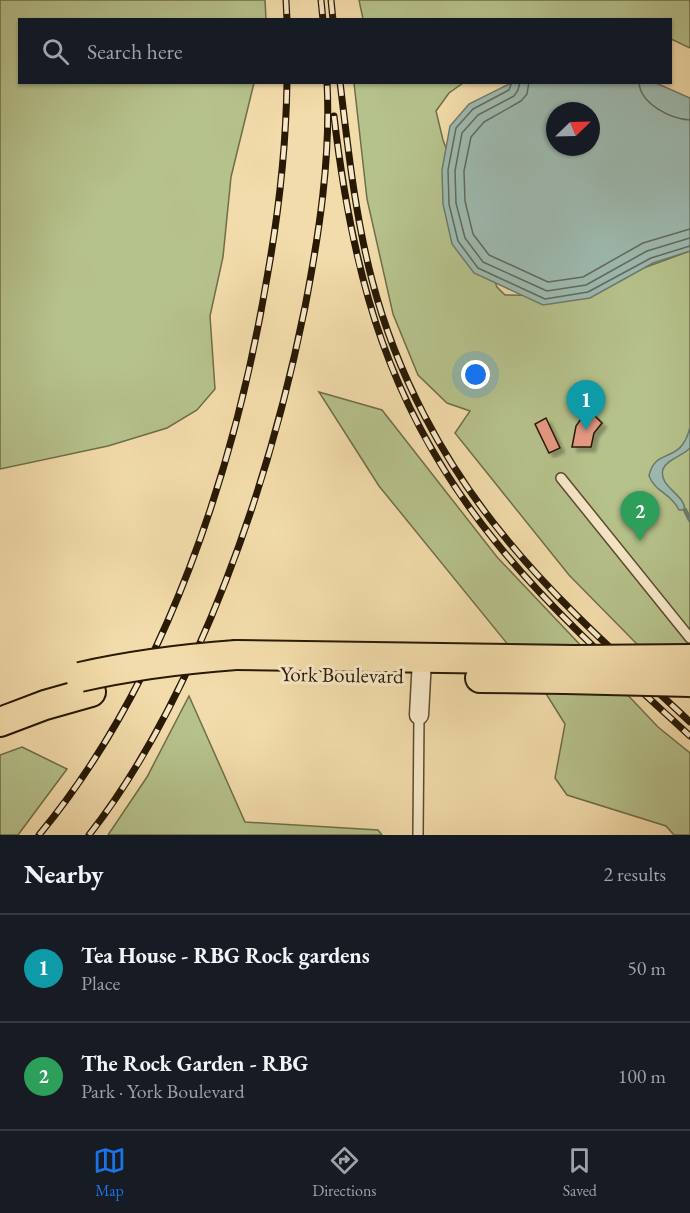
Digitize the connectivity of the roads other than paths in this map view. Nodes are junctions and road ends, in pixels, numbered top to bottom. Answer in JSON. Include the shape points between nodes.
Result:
{"nodes":[{"id":1,"x":561,"y":478,"type":"dead end"},
{"id":2,"x":690,"y":638,"type":"edge"},
{"id":3,"x":690,"y":659,"type":"edge"},
{"id":4,"x":422,"y":667,"type":"junction"},
{"id":5,"x":570,"y":669,"type":"junction"},
{"id":6,"x":690,"y":682,"type":"edge"},
{"id":7,"x":86,"y":685,"type":"junction"},
{"id":8,"x":0,"y":702,"type":"edge"},
{"id":9,"x":419,"y":715,"type":"joint"},
{"id":10,"x":0,"y":722,"type":"edge"},
{"id":11,"x":418,"y":835,"type":"edge"}],
"edges":[{"from":1,"to":2,"type":"lane"},
{"from":3,"to":5,"type":"main road","name":"York Boulevard","bridge":true},
{"from":4,"to":5,"type":"main road","name":"York Boulevard"},
{"from":4,"to":7,"type":"main road","name":"York Boulevard","via":[[234,665],[154,679]]},
{"from":4,"to":9,"type":"street"},
{"from":5,"to":6,"type":"main road","name":"York Boulevard","bridge":true},
{"from":7,"to":8,"type":"main road","name":"York Boulevard"},
{"from":7,"to":10,"type":"main road","name":"York Boulevard"},
{"from":9,"to":11,"type":"lane"}]}
